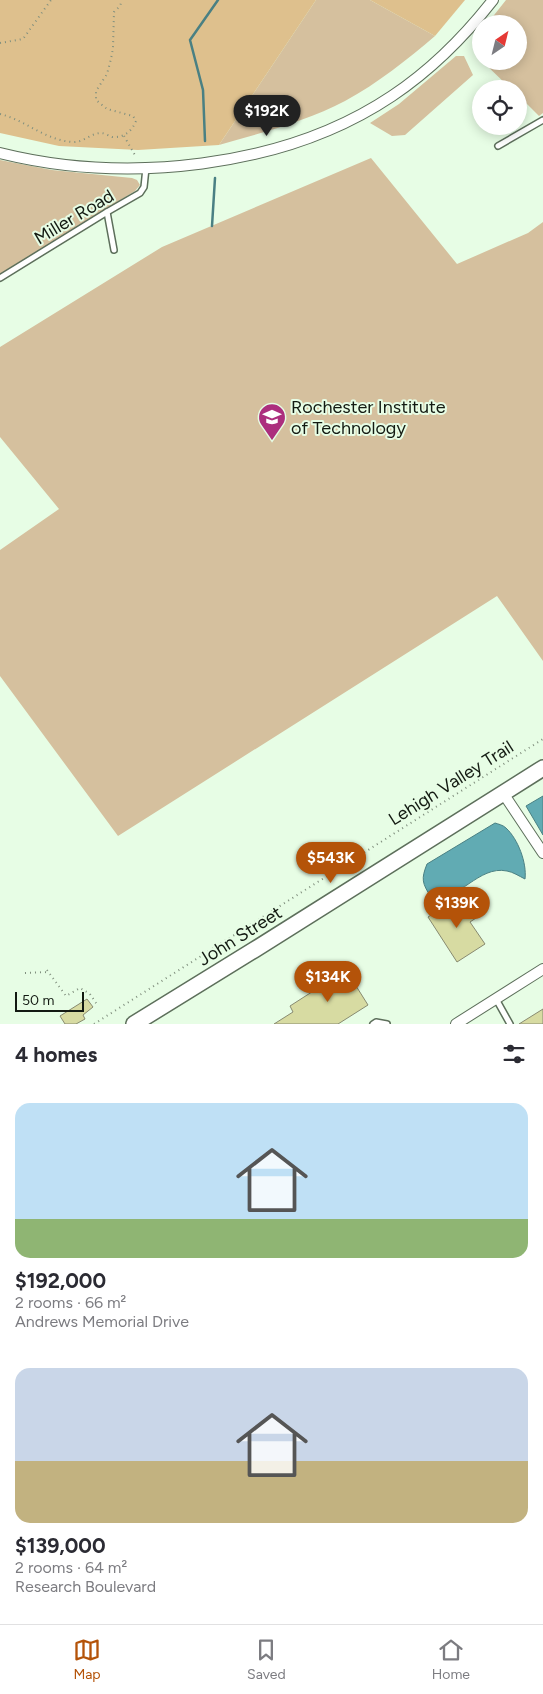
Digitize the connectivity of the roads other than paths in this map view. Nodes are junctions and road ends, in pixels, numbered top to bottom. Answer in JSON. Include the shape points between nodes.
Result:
{"nodes":[{"id":1,"x":494,"y":0,"type":"edge"},
{"id":2,"x":543,"y":120,"type":"edge"},
{"id":3,"x":498,"y":146,"type":"dead end"},
{"id":4,"x":0,"y":153,"type":"edge"},
{"id":5,"x":146,"y":168,"type":"junction"},
{"id":6,"x":107,"y":212,"type":"junction"},
{"id":7,"x":114,"y":250,"type":"dead end"},
{"id":8,"x":0,"y":278,"type":"edge"},
{"id":9,"x":543,"y":768,"type":"edge"},
{"id":10,"x":503,"y":793,"type":"junction"},
{"id":11,"x":543,"y":853,"type":"edge"},
{"id":12,"x":543,"y":969,"type":"edge"},
{"id":13,"x":495,"y":999,"type":"junction"},
{"id":14,"x":134,"y":1024,"type":"edge"},
{"id":15,"x":373,"y":1024,"type":"edge"},
{"id":16,"x":387,"y":1024,"type":"edge"},
{"id":17,"x":456,"y":1024,"type":"edge"},
{"id":18,"x":510,"y":1024,"type":"edge"}],
"edges":[{"from":1,"to":5,"type":"street","via":[[430,68],[392,96],[352,119],[276,148],[184,165]]},
{"from":2,"to":3,"type":"lane"},
{"from":4,"to":5,"type":"street","via":[[89,167]]},
{"from":5,"to":6,"type":"lane","name":"Miller Road","via":[[146,180],[140,193]]},
{"from":6,"to":7,"type":"lane"},
{"from":6,"to":8,"type":"lane","name":"Miller Road"},
{"from":9,"to":10,"type":"street","name":"John Street"},
{"from":10,"to":11,"type":"street"},
{"from":10,"to":14,"type":"street","name":"John Street"},
{"from":12,"to":13,"type":"street"},
{"from":13,"to":17,"type":"street"},
{"from":13,"to":18,"type":"lane"},
{"from":15,"to":16,"type":"lane"}]}
